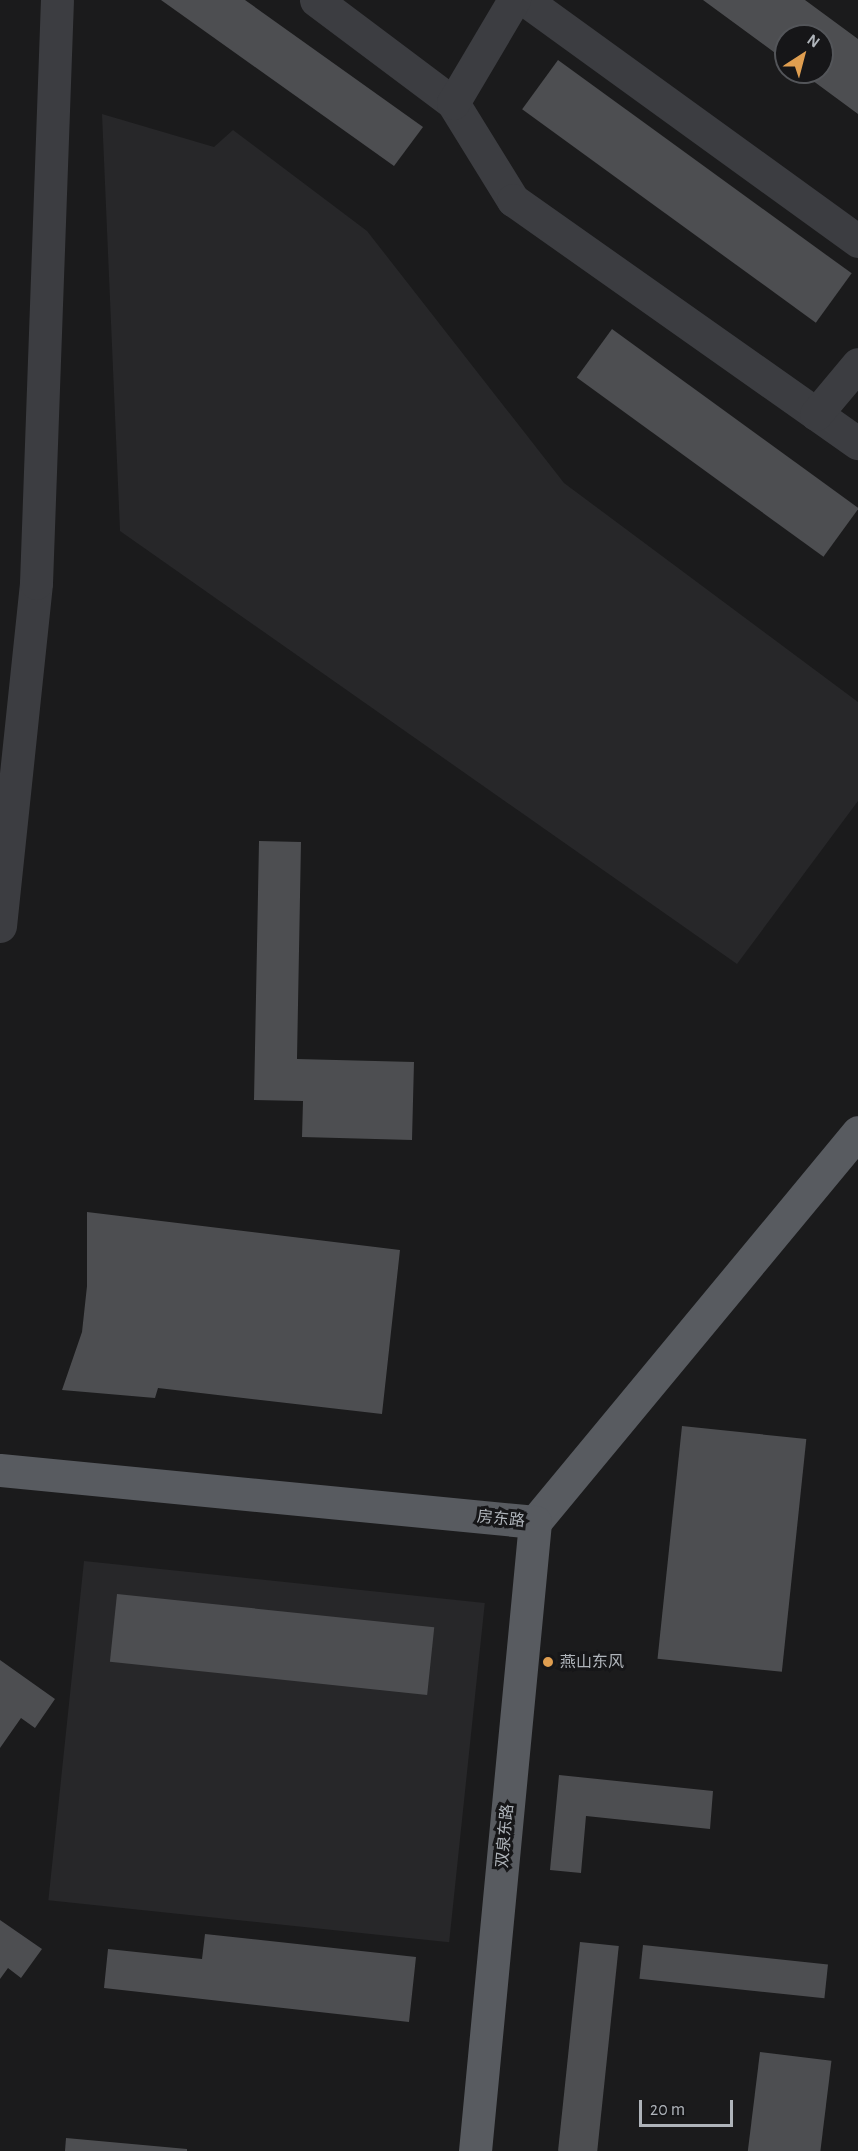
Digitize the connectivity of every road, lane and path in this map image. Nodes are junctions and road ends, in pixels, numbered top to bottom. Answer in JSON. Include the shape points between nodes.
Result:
{"nodes":[{"id":1,"x":57,"y":0,"type":"edge"},
{"id":2,"x":316,"y":0,"type":"edge"},
{"id":3,"x":514,"y":0,"type":"edge"},
{"id":4,"x":525,"y":0,"type":"edge"},
{"id":5,"x":453,"y":103,"type":"junction"},
{"id":6,"x":858,"y":241,"type":"edge"},
{"id":7,"x":858,"y":364,"type":"edge"},
{"id":8,"x":816,"y":414,"type":"junction"},
{"id":9,"x":858,"y":443,"type":"edge"},
{"id":10,"x":0,"y":926,"type":"edge"},
{"id":11,"x":858,"y":1132,"type":"edge"},
{"id":12,"x":0,"y":1470,"type":"edge"},
{"id":13,"x":535,"y":1522,"type":"junction"},
{"id":14,"x":475,"y":2151,"type":"edge"}],
"edges":[{"from":1,"to":10,"type":"street","via":[[36,584]]},
{"from":2,"to":5,"type":"street"},
{"from":3,"to":5,"type":"street"},
{"from":4,"to":6,"type":"street"},
{"from":5,"to":8,"type":"street","via":[[513,200]]},
{"from":7,"to":8,"type":"street"},
{"from":8,"to":9,"type":"street"},
{"from":11,"to":13,"type":"main road","name":"房东路"},
{"from":12,"to":13,"type":"main road","name":"房东路"},
{"from":13,"to":14,"type":"main road","name":"双泉东路"}]}
